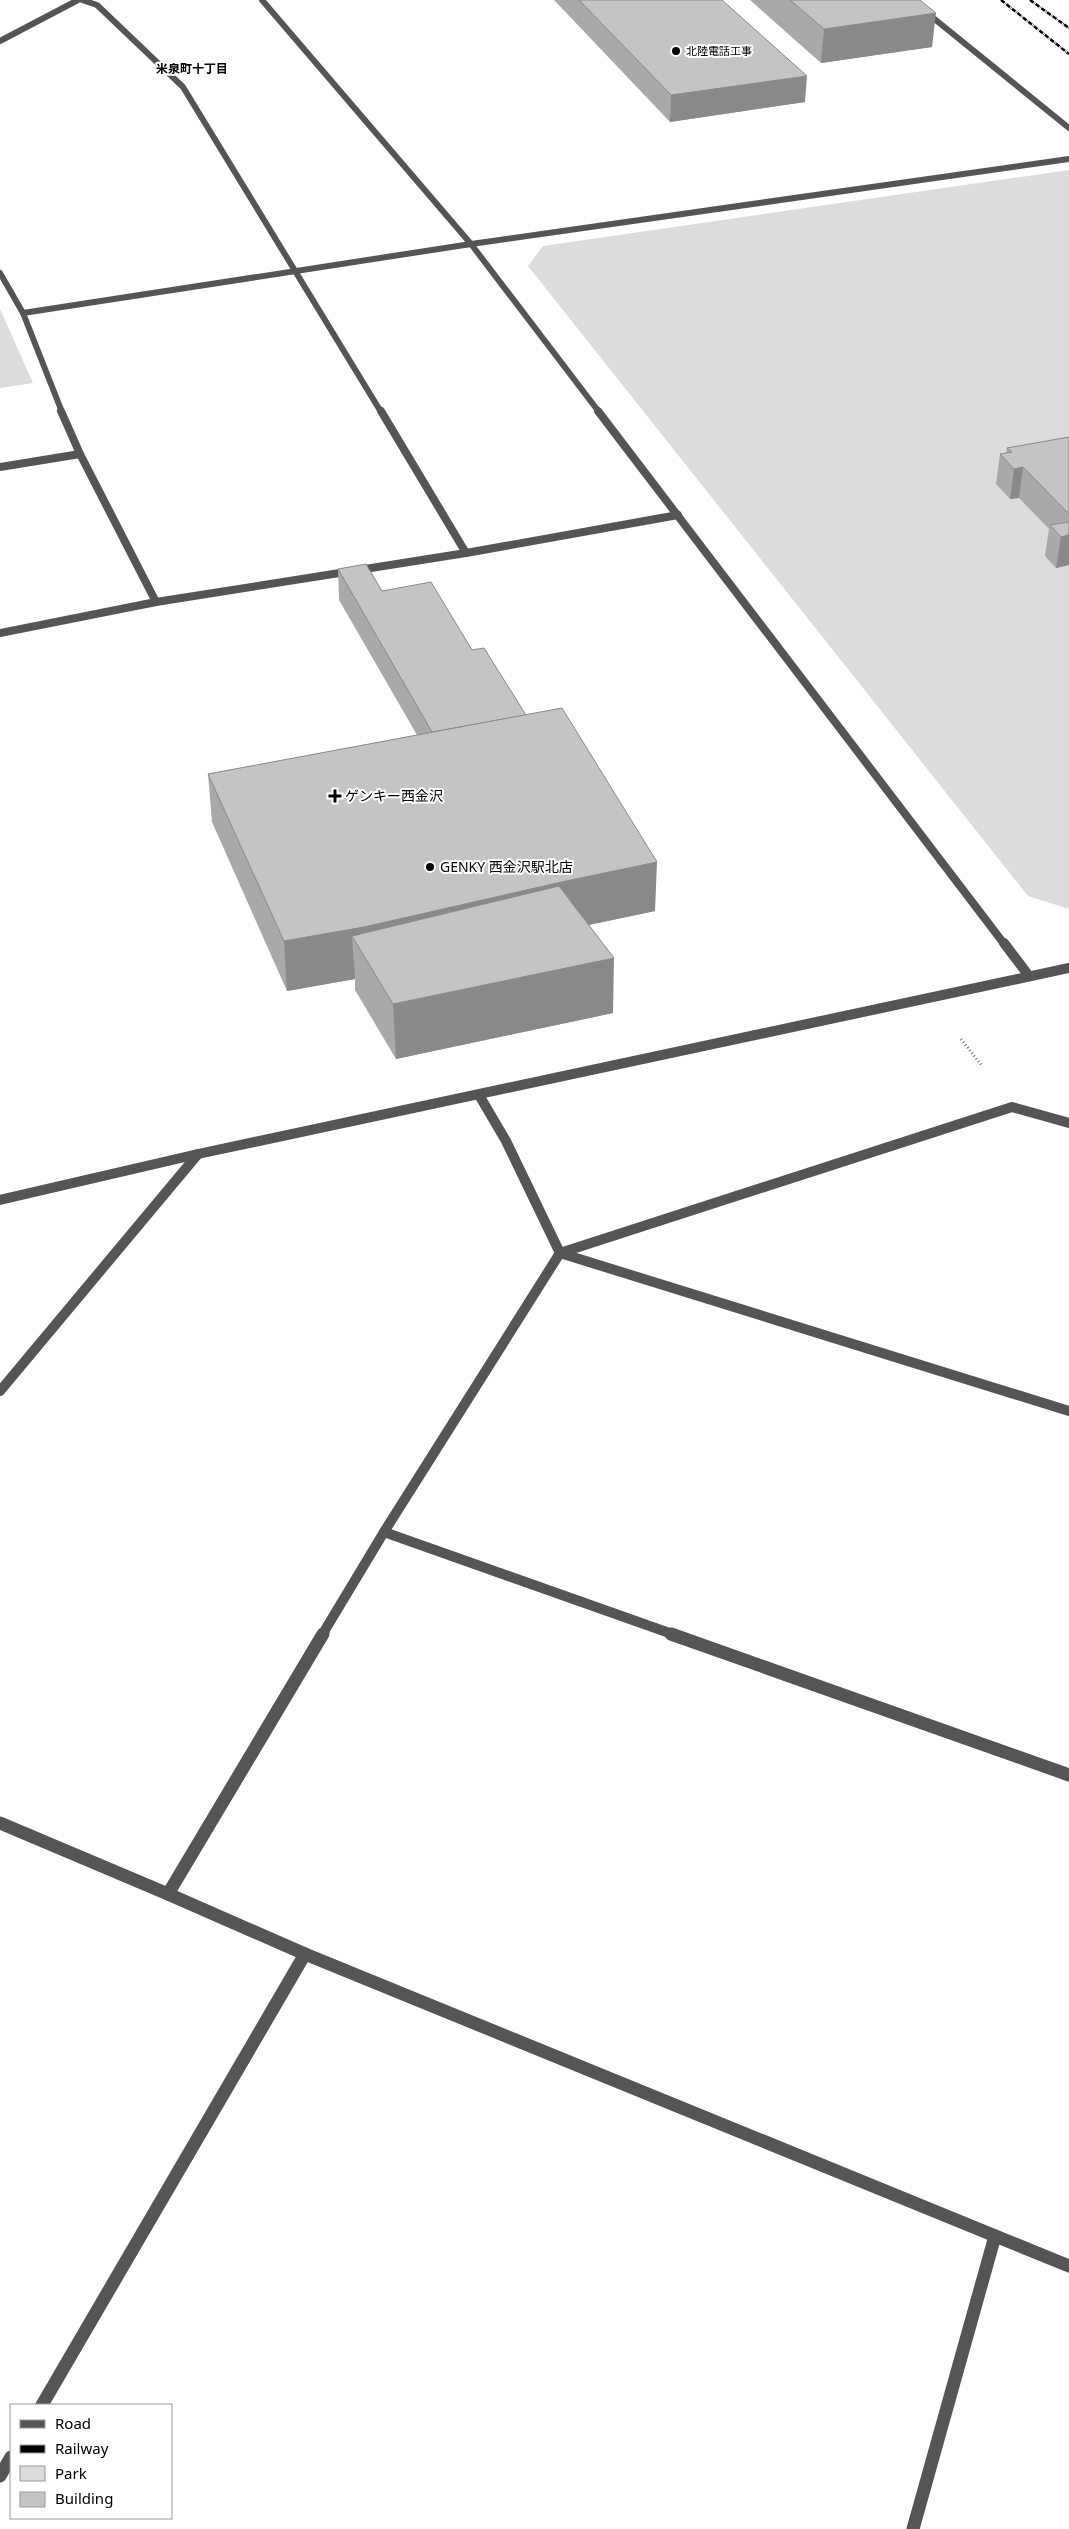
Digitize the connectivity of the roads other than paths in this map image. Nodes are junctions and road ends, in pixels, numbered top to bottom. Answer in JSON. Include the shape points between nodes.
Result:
{"nodes":[{"id":1,"x":78,"y":0,"type":"edge"},
{"id":2,"x":82,"y":0,"type":"edge"},
{"id":3,"x":262,"y":0,"type":"edge"},
{"id":4,"x":911,"y":0,"type":"edge"},
{"id":5,"x":0,"y":41,"type":"edge"},
{"id":6,"x":1069,"y":128,"type":"edge"},
{"id":7,"x":1069,"y":159,"type":"edge"},
{"id":8,"x":471,"y":244,"type":"junction"},
{"id":9,"x":297,"y":271,"type":"junction"},
{"id":10,"x":0,"y":273,"type":"edge"},
{"id":11,"x":23,"y":313,"type":"junction"},
{"id":12,"x":80,"y":454,"type":"junction"},
{"id":13,"x":0,"y":467,"type":"edge"},
{"id":14,"x":678,"y":515,"type":"junction"},
{"id":15,"x":466,"y":553,"type":"junction"},
{"id":16,"x":156,"y":602,"type":"junction"},
{"id":17,"x":0,"y":633,"type":"edge"},
{"id":18,"x":1069,"y":968,"type":"edge"},
{"id":19,"x":1029,"y":976,"type":"junction"},
{"id":20,"x":479,"y":1095,"type":"junction"},
{"id":21,"x":1069,"y":1123,"type":"edge"},
{"id":22,"x":198,"y":1154,"type":"junction"},
{"id":23,"x":0,"y":1200,"type":"edge"},
{"id":24,"x":560,"y":1253,"type":"junction"},
{"id":25,"x":0,"y":1392,"type":"edge"},
{"id":26,"x":1069,"y":1411,"type":"edge"},
{"id":27,"x":384,"y":1532,"type":"junction"},
{"id":28,"x":1069,"y":1775,"type":"edge"},
{"id":29,"x":0,"y":1823,"type":"edge"},
{"id":30,"x":168,"y":1894,"type":"junction"},
{"id":31,"x":305,"y":1954,"type":"junction"},
{"id":32,"x":996,"y":2236,"type":"junction"},
{"id":33,"x":1069,"y":2266,"type":"edge"},
{"id":34,"x":43,"y":2404,"type":"edge"},
{"id":35,"x":10,"y":2459,"type":"edge"},
{"id":36,"x":0,"y":2476,"type":"edge"},
{"id":37,"x":913,"y":2529,"type":"edge"}],
"edges":[{"from":1,"to":5,"type":"street"},
{"from":2,"to":9,"type":"street","via":[[97,5],[183,87]]},
{"from":3,"to":8,"type":"street"},
{"from":4,"to":6,"type":"street"},
{"from":7,"to":8,"type":"street"},
{"from":8,"to":9,"type":"street"},
{"from":8,"to":14,"type":"street"},
{"from":9,"to":11,"type":"street"},
{"from":9,"to":15,"type":"street"},
{"from":10,"to":11,"type":"street"},
{"from":11,"to":12,"type":"street"},
{"from":12,"to":13,"type":"street"},
{"from":12,"to":16,"type":"street"},
{"from":14,"to":15,"type":"street"},
{"from":14,"to":19,"type":"street"},
{"from":15,"to":16,"type":"street"},
{"from":16,"to":17,"type":"street"},
{"from":18,"to":19,"type":"street"},
{"from":19,"to":20,"type":"street"},
{"from":20,"to":22,"type":"street"},
{"from":20,"to":24,"type":"street","via":[[506,1141]]},
{"from":21,"to":24,"type":"street","via":[[1012,1107]]},
{"from":22,"to":23,"type":"street"},
{"from":22,"to":25,"type":"street"},
{"from":24,"to":26,"type":"street"},
{"from":24,"to":27,"type":"street"},
{"from":27,"to":28,"type":"street"},
{"from":27,"to":30,"type":"street"},
{"from":29,"to":30,"type":"street"},
{"from":30,"to":31,"type":"street"},
{"from":31,"to":32,"type":"street"},
{"from":31,"to":34,"type":"street"},
{"from":32,"to":33,"type":"street"},
{"from":32,"to":37,"type":"street"},
{"from":35,"to":36,"type":"street"}]}
